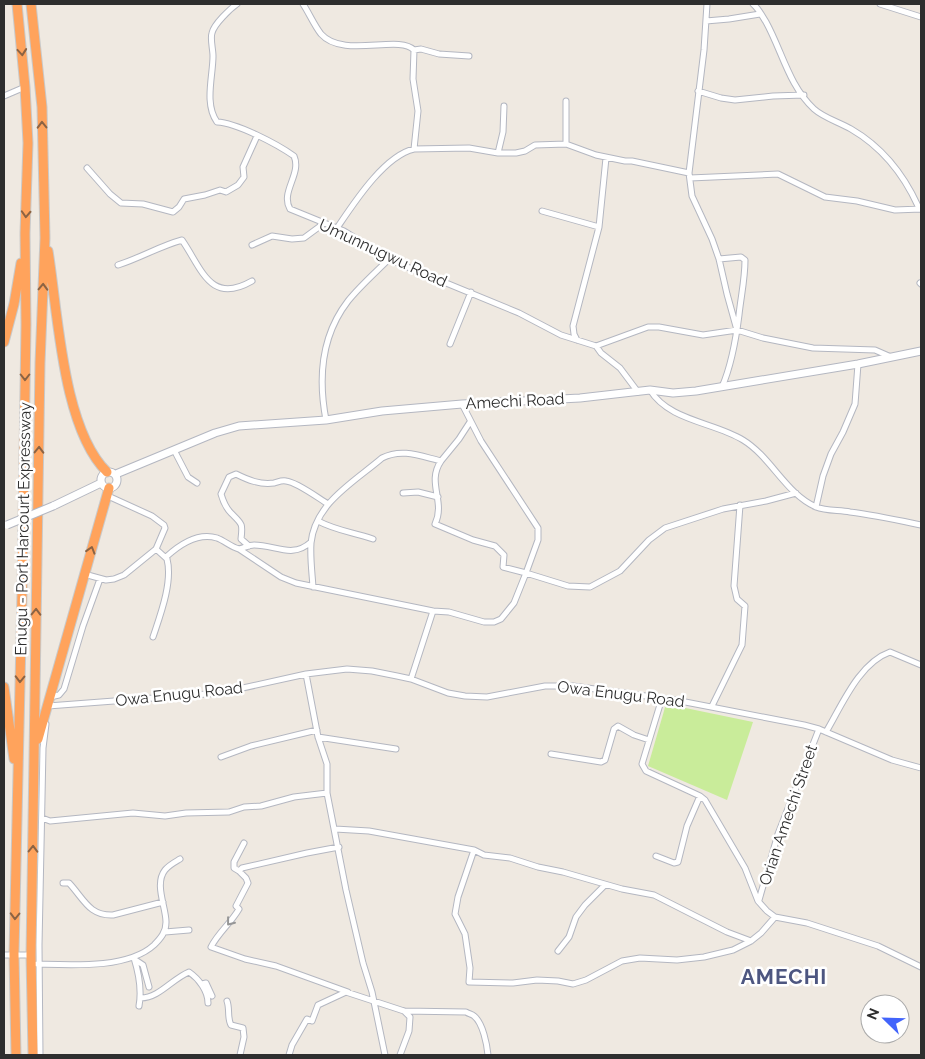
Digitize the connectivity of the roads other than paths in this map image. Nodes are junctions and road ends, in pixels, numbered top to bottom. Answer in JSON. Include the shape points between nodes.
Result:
{"nodes":[{"id":1,"x":17,"y":4,"type":"edge"},
{"id":2,"x":31,"y":4,"type":"edge"},
{"id":3,"x":238,"y":4,"type":"edge"},
{"id":4,"x":303,"y":4,"type":"edge"},
{"id":5,"x":707,"y":4,"type":"edge"},
{"id":6,"x":753,"y":4,"type":"edge"},
{"id":7,"x":764,"y":4,"type":"edge"},
{"id":8,"x":880,"y":4,"type":"edge"},
{"id":9,"x":759,"y":11,"type":"junction"},
{"id":10,"x":921,"y":17,"type":"edge"},
{"id":11,"x":706,"y":21,"type":"junction"},
{"id":12,"x":414,"y":50,"type":"junction"},
{"id":13,"x":469,"y":56,"type":"dead end"},
{"id":14,"x":25,"y":87,"type":"junction"},
{"id":15,"x":698,"y":91,"type":"junction"},
{"id":16,"x":804,"y":95,"type":"junction"},
{"id":17,"x":4,"y":96,"type":"edge"},
{"id":18,"x":566,"y":101,"type":"dead end"},
{"id":19,"x":504,"y":106,"type":"dead end"},
{"id":20,"x":256,"y":136,"type":"junction"},
{"id":21,"x":566,"y":144,"type":"junction"},
{"id":22,"x":414,"y":149,"type":"junction"},
{"id":23,"x":498,"y":153,"type":"junction"},
{"id":24,"x":606,"y":158,"type":"junction"},
{"id":25,"x":87,"y":168,"type":"dead end"},
{"id":26,"x":690,"y":175,"type":"junction"},
{"id":27,"x":921,"y":209,"type":"edge"},
{"id":28,"x":542,"y":211,"type":"dead end"},
{"id":29,"x":323,"y":224,"type":"junction"},
{"id":30,"x":598,"y":227,"type":"junction"},
{"id":31,"x":337,"y":228,"type":"junction"},
{"id":32,"x":25,"y":233,"type":"junction"},
{"id":33,"x":44,"y":238,"type":"junction"},
{"id":34,"x":252,"y":245,"type":"dead end"},
{"id":35,"x":389,"y":259,"type":"junction"},
{"id":36,"x":719,"y":259,"type":"junction"},
{"id":37,"x":118,"y":265,"type":"dead end"},
{"id":38,"x":252,"y":281,"type":"dead end"},
{"id":39,"x":470,"y":292,"type":"junction"},
{"id":40,"x":738,"y":330,"type":"junction"},
{"id":41,"x":577,"y":340,"type":"junction"},
{"id":42,"x":4,"y":342,"type":"edge"},
{"id":43,"x":450,"y":344,"type":"dead end"},
{"id":44,"x":596,"y":346,"type":"junction"},
{"id":45,"x":921,"y":351,"type":"edge"},
{"id":46,"x":891,"y":357,"type":"junction"},
{"id":47,"x":858,"y":364,"type":"junction"},
{"id":48,"x":722,"y":387,"type":"junction"},
{"id":49,"x":650,"y":390,"type":"junction"},
{"id":50,"x":638,"y":393,"type":"junction"},
{"id":51,"x":462,"y":404,"type":"junction"},
{"id":52,"x":326,"y":420,"type":"junction"},
{"id":53,"x":470,"y":422,"type":"junction"},
{"id":54,"x":174,"y":450,"type":"junction"},
{"id":55,"x":441,"y":461,"type":"junction"},
{"id":56,"x":111,"y":473,"type":"junction"},
{"id":57,"x":197,"y":483,"type":"dead end"},
{"id":58,"x":106,"y":489,"type":"junction"},
{"id":59,"x":403,"y":493,"type":"dead end"},
{"id":60,"x":796,"y":493,"type":"junction"},
{"id":61,"x":438,"y":497,"type":"junction"},
{"id":62,"x":328,"y":504,"type":"junction"},
{"id":63,"x":740,"y":505,"type":"junction"},
{"id":64,"x":816,"y":507,"type":"junction"},
{"id":65,"x":318,"y":521,"type":"junction"},
{"id":66,"x":921,"y":525,"type":"edge"},
{"id":67,"x":6,"y":526,"type":"edge"},
{"id":68,"x":373,"y":540,"type":"dead end"},
{"id":69,"x":311,"y":542,"type":"junction"},
{"id":70,"x":249,"y":546,"type":"junction"},
{"id":71,"x":156,"y":549,"type":"junction"},
{"id":72,"x":239,"y":549,"type":"junction"},
{"id":73,"x":166,"y":557,"type":"junction"},
{"id":74,"x":526,"y":573,"type":"junction"},
{"id":75,"x":84,"y":574,"type":"junction"},
{"id":76,"x":100,"y":580,"type":"junction"},
{"id":77,"x":312,"y":587,"type":"junction"},
{"id":78,"x":433,"y":611,"type":"junction"},
{"id":79,"x":153,"y":637,"type":"dead end"},
{"id":80,"x":921,"y":665,"type":"edge"},
{"id":81,"x":306,"y":674,"type":"junction"},
{"id":82,"x":411,"y":679,"type":"junction"},
{"id":83,"x":4,"y":687,"type":"edge"},
{"id":84,"x":662,"y":698,"type":"junction"},
{"id":85,"x":49,"y":702,"type":"junction"},
{"id":86,"x":712,"y":706,"type":"junction"},
{"id":87,"x":819,"y":729,"type":"junction"},
{"id":88,"x":317,"y":730,"type":"junction"},
{"id":89,"x":7,"y":732,"type":"edge"},
{"id":90,"x":826,"y":732,"type":"junction"},
{"id":91,"x":318,"y":737,"type":"junction"},
{"id":92,"x":649,"y":740,"type":"junction"},
{"id":93,"x":35,"y":749,"type":"junction"},
{"id":94,"x":396,"y":749,"type":"dead end"},
{"id":95,"x":551,"y":754,"type":"dead end"},
{"id":96,"x":221,"y":756,"type":"dead end"},
{"id":97,"x":921,"y":768,"type":"edge"},
{"id":98,"x":18,"y":780,"type":"junction"},
{"id":99,"x":327,"y":793,"type":"junction"},
{"id":100,"x":700,"y":796,"type":"junction"},
{"id":101,"x":42,"y":818,"type":"junction"},
{"id":102,"x":335,"y":830,"type":"junction"},
{"id":103,"x":244,"y":843,"type":"dead end"},
{"id":104,"x":339,"y":847,"type":"junction"},
{"id":105,"x":474,"y":850,"type":"junction"},
{"id":106,"x":656,"y":856,"type":"dead end"},
{"id":107,"x":180,"y":859,"type":"dead end"},
{"id":108,"x":241,"y":870,"type":"junction"},
{"id":109,"x":63,"y":883,"type":"dead end"},
{"id":110,"x":605,"y":885,"type":"junction"},
{"id":111,"x":758,"y":901,"type":"junction"},
{"id":112,"x":163,"y":902,"type":"junction"},
{"id":113,"x":776,"y":917,"type":"junction"},
{"id":114,"x":189,"y":930,"type":"dead end"},
{"id":115,"x":165,"y":932,"type":"junction"},
{"id":116,"x":751,"y":941,"type":"junction"},
{"id":117,"x":558,"y":950,"type":"dead end"},
{"id":118,"x":14,"y":954,"type":"junction"},
{"id":119,"x":4,"y":955,"type":"edge"},
{"id":120,"x":134,"y":958,"type":"junction"},
{"id":121,"x":34,"y":961,"type":"junction"},
{"id":122,"x":921,"y":967,"type":"edge"},
{"id":123,"x":202,"y":984,"type":"junction"},
{"id":124,"x":149,"y":987,"type":"dead end"},
{"id":125,"x":348,"y":992,"type":"junction"},
{"id":126,"x":212,"y":996,"type":"dead end"},
{"id":127,"x":141,"y":998,"type":"junction"},
{"id":128,"x":227,"y":1001,"type":"dead end"},
{"id":129,"x":373,"y":1001,"type":"junction"},
{"id":130,"x":208,"y":1003,"type":"dead end"},
{"id":131,"x":139,"y":1006,"type":"dead end"},
{"id":132,"x":404,"y":1010,"type":"junction"},
{"id":133,"x":16,"y":1055,"type":"edge"},
{"id":134,"x":33,"y":1055,"type":"edge"},
{"id":135,"x":40,"y":1055,"type":"edge"},
{"id":136,"x":240,"y":1055,"type":"edge"},
{"id":137,"x":288,"y":1055,"type":"edge"},
{"id":138,"x":385,"y":1055,"type":"edge"},
{"id":139,"x":400,"y":1055,"type":"edge"},
{"id":140,"x":488,"y":1055,"type":"edge"}],
"edges":[{"from":1,"to":14,"type":"highway","one_way":true},
{"from":33,"to":2,"type":"highway","name":"Enugu - Port Harcourt Expressway","one_way":true,"via":[[42,107]]},
{"from":3,"to":20,"type":"street","name":"Umunnugwu Road","via":[[228,11],[212,32],[211,104],[217,122]]},
{"from":4,"to":12,"type":"street","via":[[322,34],[334,42],[353,46],[402,45]]},
{"from":5,"to":11,"type":"street"},
{"from":6,"to":9,"type":"street"},
{"from":7,"to":9,"type":"street"},
{"from":8,"to":10,"type":"street"},
{"from":9,"to":11,"type":"street","via":[[729,20]]},
{"from":9,"to":16,"type":"street","via":[[776,40],[794,84]]},
{"from":11,"to":15,"type":"street"},
{"from":12,"to":13,"type":"street"},
{"from":12,"to":22,"type":"street","via":[[413,79],[418,111]]},
{"from":14,"to":17,"type":"street"},
{"from":14,"to":32,"type":"highway","one_way":true,"via":[[28,143]]},
{"from":15,"to":16,"type":"street","via":[[735,100]]},
{"from":15,"to":26,"type":"street"},
{"from":16,"to":27,"type":"street","via":[[814,108],[859,134],[881,152],[900,173]]},
{"from":18,"to":21,"type":"street"},
{"from":19,"to":23,"type":"street"},
{"from":20,"to":25,"type":"street","via":[[243,166],[244,177],[238,185],[226,192],[220,190],[184,198],[174,212],[143,204],[121,203]]},
{"from":20,"to":29,"type":"street","name":"Umunnugwu Road","via":[[292,155],[295,160],[287,198],[290,209]]},
{"from":21,"to":23,"type":"street","via":[[535,145],[525,151]]},
{"from":21,"to":24,"type":"street"},
{"from":22,"to":23,"type":"street","via":[[470,148]]},
{"from":22,"to":31,"type":"street","via":[[396,156],[381,170]]},
{"from":24,"to":26,"type":"street"},
{"from":24,"to":30,"type":"street"},
{"from":26,"to":27,"type":"street","via":[[778,174],[825,197],[896,210]]},
{"from":26,"to":36,"type":"street","via":[[692,196]]},
{"from":28,"to":30,"type":"street"},
{"from":29,"to":31,"type":"street","name":"Umunnugwu Road"},
{"from":29,"to":34,"type":"street","via":[[304,238],[272,236]]},
{"from":30,"to":41,"type":"street","via":[[573,326]]},
{"from":31,"to":35,"type":"street","name":"Umunnugwu Road"},
{"from":32,"to":42,"type":"highway","via":[[14,304]]},
{"from":32,"to":98,"type":"highway","one_way":true},
{"from":33,"to":56,"type":"highway","via":[[62,358],[80,427],[95,459]]},
{"from":93,"to":33,"type":"highway","name":"Enugu - Port Harcourt Expressway","one_way":true},
{"from":35,"to":39,"type":"street","name":"Umunnugwu Road"},
{"from":35,"to":52,"type":"street","via":[[349,301],[327,344],[322,384]]},
{"from":36,"to":40,"type":"street"},
{"from":36,"to":40,"type":"street","via":[[741,257],[745,260]]},
{"from":37,"to":38,"type":"street","via":[[182,240],[198,267],[220,289],[232,290]]},
{"from":39,"to":41,"type":"street","name":"Umunnugwu Road"},
{"from":39,"to":43,"type":"street"},
{"from":40,"to":44,"type":"street","via":[[703,335],[648,327]]},
{"from":40,"to":46,"type":"street","via":[[813,348],[875,350]]},
{"from":40,"to":48,"type":"street"},
{"from":41,"to":44,"type":"street","name":"Umunnugwu Road"},
{"from":44,"to":50,"type":"street","name":"Umunnugwu Road","via":[[620,368]]},
{"from":45,"to":46,"type":"main road","name":"Amechi Road"},
{"from":46,"to":47,"type":"main road","name":"Amechi Road"},
{"from":47,"to":48,"type":"main road","name":"Amechi Road"},
{"from":47,"to":64,"type":"street","via":[[855,404],[831,454]]},
{"from":48,"to":49,"type":"main road","name":"Amechi Road","via":[[673,393]]},
{"from":49,"to":50,"type":"main road","name":"Amechi Road"},
{"from":49,"to":60,"type":"street","via":[[655,399],[665,406],[744,440]]},
{"from":50,"to":51,"type":"main road","name":"Amechi Road"},
{"from":51,"to":52,"type":"main road","name":"Amechi Road"},
{"from":51,"to":53,"type":"street"},
{"from":52,"to":54,"type":"main road","name":"Amechi Road","via":[[239,426]]},
{"from":53,"to":55,"type":"street"},
{"from":53,"to":74,"type":"street","via":[[538,528],[538,540]]},
{"from":54,"to":56,"type":"main road","name":"Amechi Road"},
{"from":54,"to":57,"type":"street","via":[[188,476]]},
{"from":55,"to":61,"type":"street","via":[[434,476]]},
{"from":55,"to":62,"type":"street","via":[[409,453],[389,455]]},
{"from":56,"to":58,"type":"main road","via":[[101,478]]},
{"from":56,"to":58,"type":"main road","via":[[117,482]]},
{"from":58,"to":67,"type":"main road","bridge":true,"via":[[52,506]]},
{"from":58,"to":71,"type":"street","via":[[164,524]]},
{"from":75,"to":58,"type":"highway","one_way":true},
{"from":59,"to":61,"type":"street","via":[[418,492]]},
{"from":60,"to":63,"type":"street","via":[[766,502]]},
{"from":60,"to":64,"type":"street"},
{"from":61,"to":74,"type":"street","via":[[440,513],[436,524],[495,546],[504,555],[503,567]]},
{"from":62,"to":65,"type":"street"},
{"from":62,"to":70,"type":"street","via":[[292,482],[262,483],[236,474],[229,477],[221,494],[230,512],[240,521],[243,529],[241,539]]},
{"from":63,"to":74,"type":"street","via":[[665,528],[620,571],[590,587],[568,586]]},
{"from":63,"to":86,"type":"street","via":[[734,586],[737,599],[745,606],[742,645]]},
{"from":64,"to":66,"type":"street"},
{"from":65,"to":68,"type":"street"},
{"from":65,"to":69,"type":"street"},
{"from":69,"to":70,"type":"street","via":[[296,550]]},
{"from":69,"to":77,"type":"street"},
{"from":70,"to":72,"type":"street"},
{"from":71,"to":73,"type":"street"},
{"from":71,"to":76,"type":"street","via":[[124,575]]},
{"from":72,"to":73,"type":"street","via":[[216,538],[205,537],[179,545]]},
{"from":72,"to":77,"type":"street","via":[[280,577]]},
{"from":73,"to":79,"type":"street","via":[[168,579]]},
{"from":74,"to":78,"type":"street","via":[[514,603],[501,619],[494,622]]},
{"from":75,"to":76,"type":"street"},
{"from":75,"to":85,"type":"highway"},
{"from":76,"to":85,"type":"street","via":[[64,689]]},
{"from":77,"to":78,"type":"street"},
{"from":78,"to":82,"type":"street"},
{"from":80,"to":90,"type":"street","via":[[890,652],[876,658],[863,670]]},
{"from":81,"to":82,"type":"street","name":"Owa Enugu Road","via":[[355,669]]},
{"from":81,"to":85,"type":"street","name":"Owa Enugu Road","via":[[220,693]]},
{"from":81,"to":88,"type":"street"},
{"from":82,"to":84,"type":"street","name":"Owa Enugu Road","via":[[448,693],[478,698],[545,686],[573,686]]},
{"from":83,"to":89,"type":"highway"},
{"from":84,"to":86,"type":"street","name":"Owa Enugu Road"},
{"from":84,"to":92,"type":"street","name":"Orian Amechi Street"},
{"from":85,"to":93,"type":"highway"},
{"from":85,"to":101,"type":"street","via":[[43,748]]},
{"from":86,"to":87,"type":"street","name":"Owa Enugu Road"},
{"from":87,"to":90,"type":"street","name":"Owa Enugu Road"},
{"from":87,"to":111,"type":"street","name":"Orian Amechi Street","via":[[778,834]]},
{"from":88,"to":91,"type":"street"},
{"from":88,"to":96,"type":"street"},
{"from":89,"to":98,"type":"highway"},
{"from":90,"to":97,"type":"street","name":"Owa Enugu Road","via":[[892,760]]},
{"from":91,"to":94,"type":"street"},
{"from":91,"to":99,"type":"street","via":[[327,764]]},
{"from":92,"to":95,"type":"street","via":[[618,726],[614,729],[606,760],[601,762]]},
{"from":92,"to":100,"type":"street","name":"Orian Amechi Street","via":[[642,764],[644,770]]},
{"from":121,"to":93,"type":"highway","name":"Enugu - Port Harcourt Expressway","one_way":true},
{"from":98,"to":118,"type":"highway","one_way":true},
{"from":99,"to":101,"type":"street","via":[[228,812],[165,816],[132,814],[50,822]]},
{"from":99,"to":102,"type":"street"},
{"from":100,"to":106,"type":"street","via":[[687,826],[678,862]]},
{"from":100,"to":111,"type":"street","name":"Orian Amechi Street","via":[[709,805],[745,868]]},
{"from":101,"to":121,"type":"street"},
{"from":102,"to":104,"type":"street"},
{"from":102,"to":105,"type":"street","via":[[369,831]]},
{"from":103,"to":108,"type":"street","via":[[234,862],[234,868]]},
{"from":104,"to":108,"type":"street"},
{"from":104,"to":129,"type":"street"},
{"from":105,"to":110,"type":"street"},
{"from":105,"to":116,"type":"street","via":[[454,914],[465,934],[469,982],[558,980],[573,984],[622,962],[640,958],[689,960],[733,950]]},
{"from":107,"to":112,"type":"street","via":[[162,874]]},
{"from":108,"to":125,"type":"street","one_way":true,"via":[[248,883],[236,906],[239,909],[211,947]]},
{"from":109,"to":112,"type":"street","via":[[69,883],[92,911],[107,915]]},
{"from":110,"to":116,"type":"street","via":[[654,895]]},
{"from":110,"to":117,"type":"street","via":[[576,917],[569,937]]},
{"from":111,"to":113,"type":"street","name":"Orian Amechi Street"},
{"from":112,"to":115,"type":"street"},
{"from":113,"to":116,"type":"street"},
{"from":113,"to":122,"type":"street","via":[[807,923],[878,946]]},
{"from":114,"to":115,"type":"street"},
{"from":115,"to":120,"type":"street","via":[[152,948]]},
{"from":118,"to":119,"type":"street"},
{"from":118,"to":121,"type":"street"},
{"from":118,"to":133,"type":"highway"},
{"from":120,"to":121,"type":"street","via":[[65,966]]},
{"from":120,"to":124,"type":"street","via":[[143,965]]},
{"from":120,"to":127,"type":"street"},
{"from":121,"to":134,"type":"highway","name":"Enugu - Port Harcourt Expressway"},
{"from":121,"to":135,"type":"street"},
{"from":123,"to":126,"type":"street","via":[[206,983]]},
{"from":123,"to":127,"type":"street","via":[[190,972],[153,996]]},
{"from":123,"to":130,"type":"street"},
{"from":125,"to":129,"type":"street"},
{"from":125,"to":137,"type":"street","via":[[318,1005],[312,1021],[307,1019]]},
{"from":127,"to":131,"type":"street"},
{"from":128,"to":136,"type":"street","via":[[228,1021],[244,1028]]},
{"from":129,"to":132,"type":"street"},
{"from":129,"to":138,"type":"street"},
{"from":132,"to":139,"type":"street","via":[[410,1017],[410,1028]]},
{"from":132,"to":140,"type":"street","via":[[466,1012],[476,1017]]}]}
